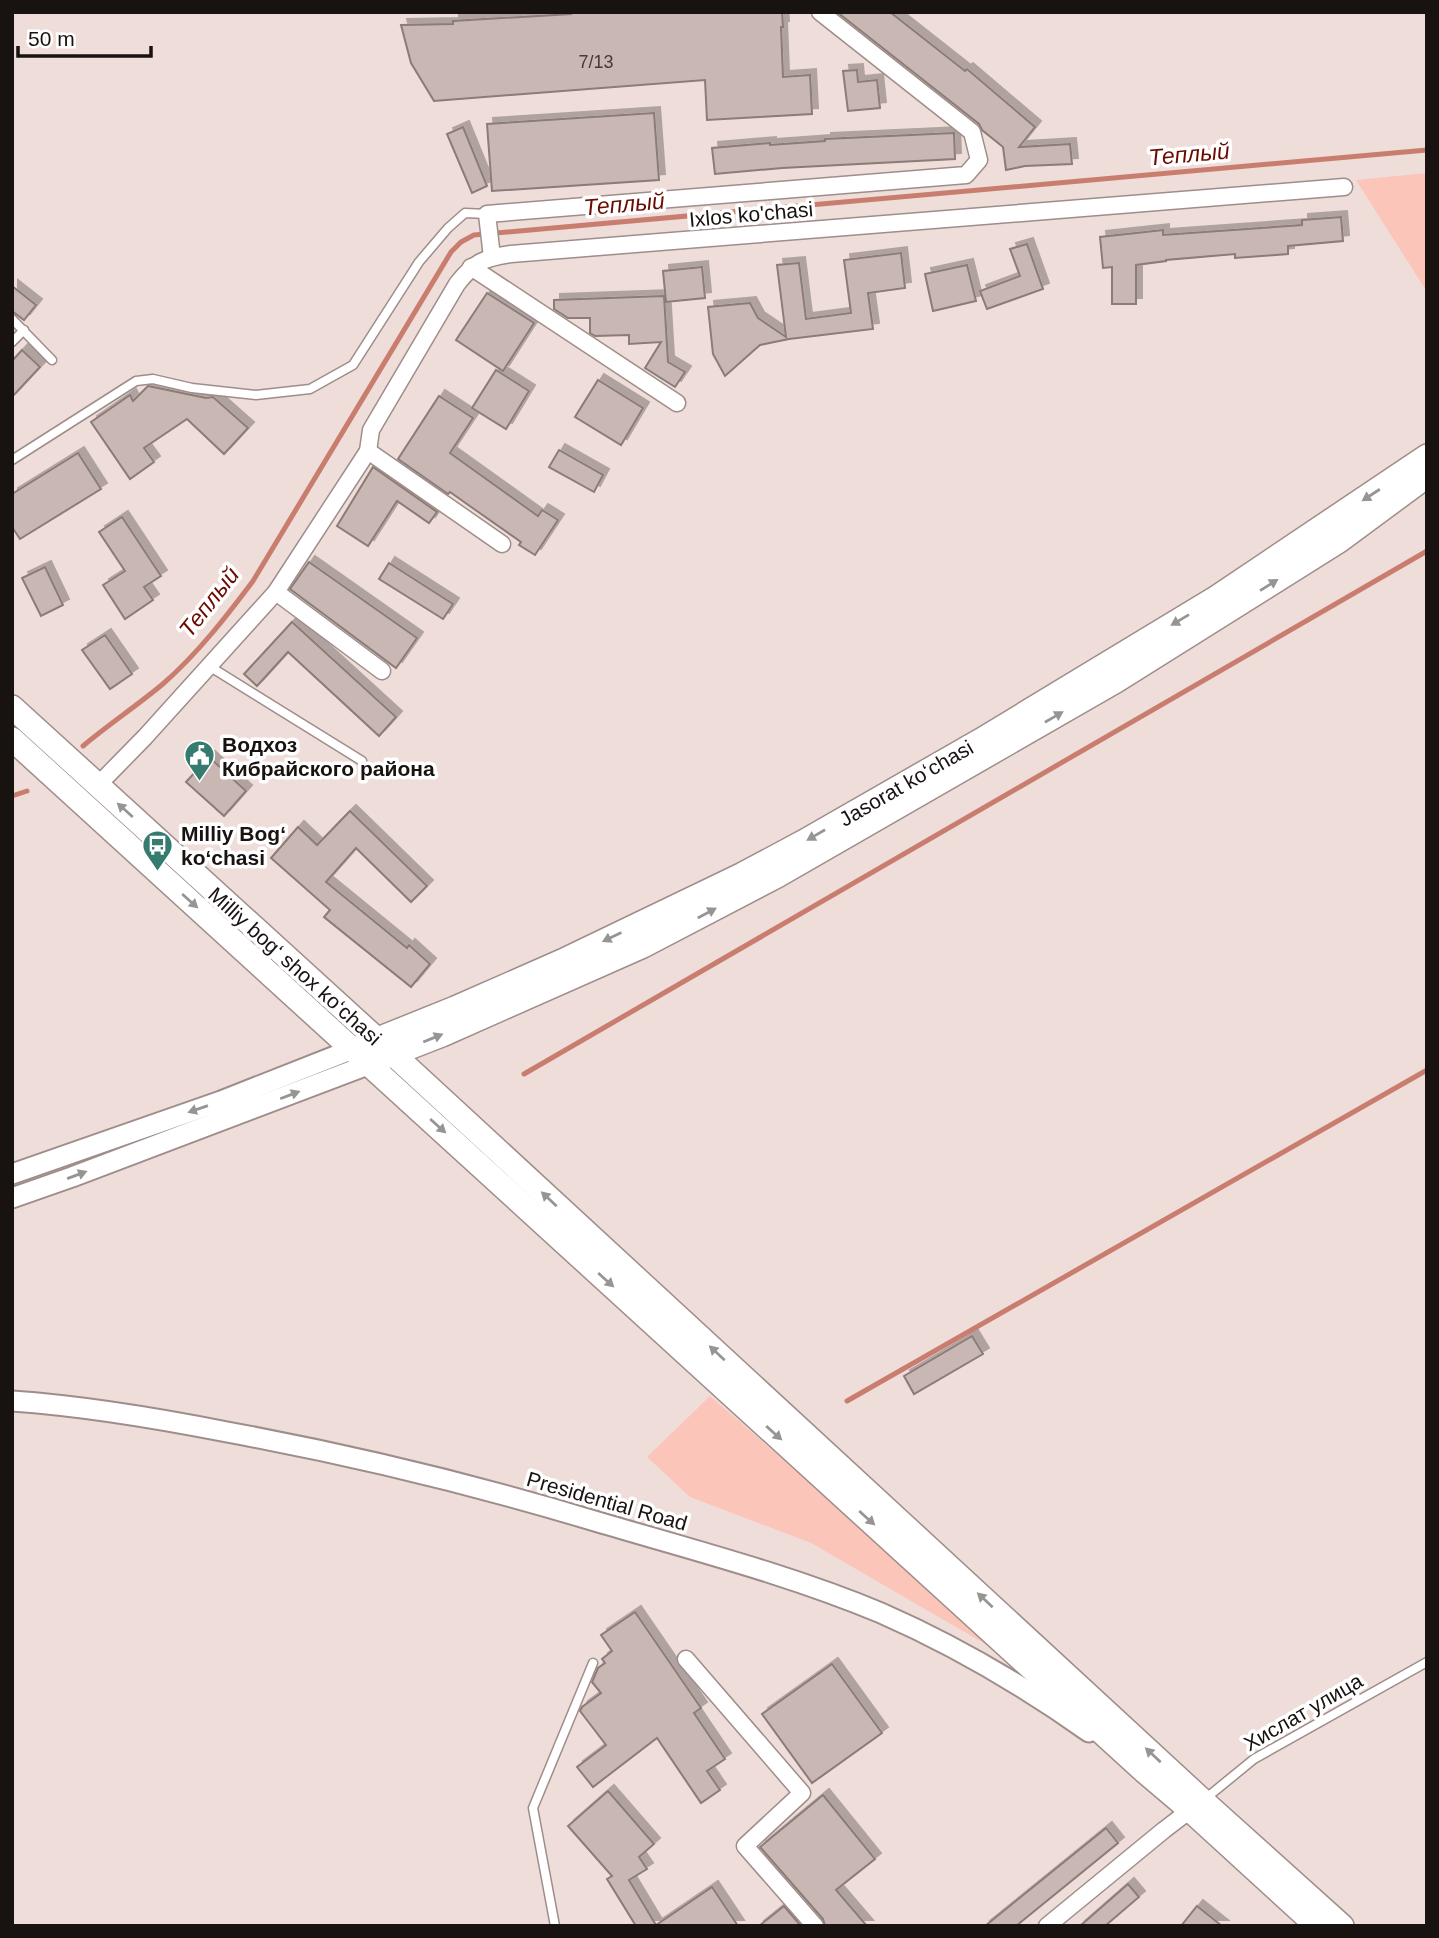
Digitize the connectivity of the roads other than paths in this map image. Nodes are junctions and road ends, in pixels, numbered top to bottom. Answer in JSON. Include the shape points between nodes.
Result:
{"nodes":[{"id":1,"x":820,"y":12,"type":"edge"},
{"id":2,"x":1343,"y":187,"type":"dead end"},
{"id":3,"x":487,"y":214,"type":"junction"},
{"id":4,"x":492,"y":257,"type":"junction"},
{"id":5,"x":471,"y":267,"type":"junction"},
{"id":6,"x":12,"y":318,"type":"edge"},
{"id":7,"x":23,"y":330,"type":"junction"},
{"id":8,"x":12,"y":342,"type":"edge"},
{"id":9,"x":52,"y":360,"type":"dead end"},
{"id":10,"x":677,"y":403,"type":"dead end"},
{"id":11,"x":368,"y":452,"type":"junction"},
{"id":12,"x":1427,"y":456,"type":"edge"},
{"id":13,"x":12,"y":460,"type":"edge"},
{"id":14,"x":1427,"y":476,"type":"edge"},
{"id":15,"x":502,"y":544,"type":"dead end"},
{"id":16,"x":276,"y":592,"type":"junction"},
{"id":17,"x":209,"y":666,"type":"junction"},
{"id":18,"x":382,"y":671,"type":"dead end"},
{"id":19,"x":12,"y":707,"type":"edge"},
{"id":20,"x":12,"y":739,"type":"edge"},
{"id":21,"x":362,"y":761,"type":"dead end"},
{"id":22,"x":98,"y":785,"type":"junction"},
{"id":23,"x":384,"y":1047,"type":"junction"},
{"id":24,"x":361,"y":1056,"type":"junction"},
{"id":25,"x":12,"y":1174,"type":"edge"},
{"id":26,"x":12,"y":1198,"type":"edge"},
{"id":27,"x":12,"y":1401,"type":"edge"},
{"id":28,"x":686,"y":1659,"type":"dead end"},
{"id":29,"x":1427,"y":1662,"type":"edge"},
{"id":30,"x":593,"y":1663,"type":"dead end"},
{"id":31,"x":1144,"y":1771,"type":"junction"},
{"id":32,"x":1196,"y":1806,"type":"junction"},
{"id":33,"x":555,"y":1926,"type":"edge"},
{"id":34,"x":815,"y":1926,"type":"edge"},
{"id":35,"x":1047,"y":1926,"type":"edge"},
{"id":36,"x":1317,"y":1926,"type":"edge"},
{"id":37,"x":1342,"y":1926,"type":"edge"}],
"edges":[{"from":1,"to":3,"type":"street","via":[[972,132],[979,160],[967,176]]},
{"from":2,"to":4,"type":"street","name":"Ixlos ko'chasi"},
{"from":3,"to":4,"type":"street"},
{"from":3,"to":13,"type":"lane","via":[[465,213],[448,228],[419,262],[353,365],[310,389],[256,395],[153,379],[136,381]]},
{"from":4,"to":5,"type":"street","name":"Ixlos ko'chasi"},
{"from":5,"to":10,"type":"street"},
{"from":5,"to":11,"type":"street","name":"Ixlos ko'chasi","via":[[371,430]]},
{"from":6,"to":7,"type":"lane"},
{"from":7,"to":8,"type":"lane"},
{"from":7,"to":9,"type":"lane"},
{"from":11,"to":15,"type":"street"},
{"from":11,"to":16,"type":"street","name":"Ixlos ko'chasi"},
{"from":12,"to":23,"type":"main road","name":"Jasorat koʻchasi","one_way":true,"via":[[1217,597],[803,842],[562,961],[455,1008]]},
{"from":23,"to":14,"type":"main road","name":"Jasorat koʻchasi","one_way":true,"via":[[442,1035],[643,946],[789,869],[1116,681],[1339,541]]},
{"from":16,"to":17,"type":"street","name":"Ixlos ko'chasi"},
{"from":16,"to":18,"type":"street"},
{"from":17,"to":21,"type":"lane"},
{"from":17,"to":22,"type":"street","name":"Ixlos ko'chasi"},
{"from":19,"to":22,"type":"main road","name":"Milliy bog‘ shox ko‘chasi"},
{"from":20,"to":24,"type":"main road","name":"Milliy bog‘ shox ko‘chasi","one_way":true},
{"from":23,"to":22,"type":"main road","name":"Milliy bog‘ shox ko‘chasi","one_way":true},
{"from":23,"to":24,"type":"main road","name":"Jasorat koʻchasi"},
{"from":32,"to":23,"type":"main road","name":"Milliy bog‘ shox ko‘chasi","one_way":true},
{"from":24,"to":25,"type":"street","one_way":true},
{"from":26,"to":24,"type":"street","one_way":true},
{"from":24,"to":31,"type":"main road","name":"Milliy bog‘ shox ko‘chasi","one_way":true},
{"from":27,"to":31,"type":"street","name":"Presidential Road","via":[[182,1423],[352,1457],[551,1508],[786,1578],[928,1636],[1060,1711]]},
{"from":28,"to":34,"type":"street","via":[[802,1793],[745,1846]]},
{"from":29,"to":32,"type":"lane","name":"Хислат улица","via":[[1254,1759]]},
{"from":30,"to":33,"type":"lane","via":[[533,1808]]},
{"from":31,"to":32,"type":"main road","name":"Milliy bog‘ shox ko‘chasi"},
{"from":32,"to":35,"type":"street"},
{"from":32,"to":36,"type":"main road"},
{"from":32,"to":37,"type":"main road"}]}
